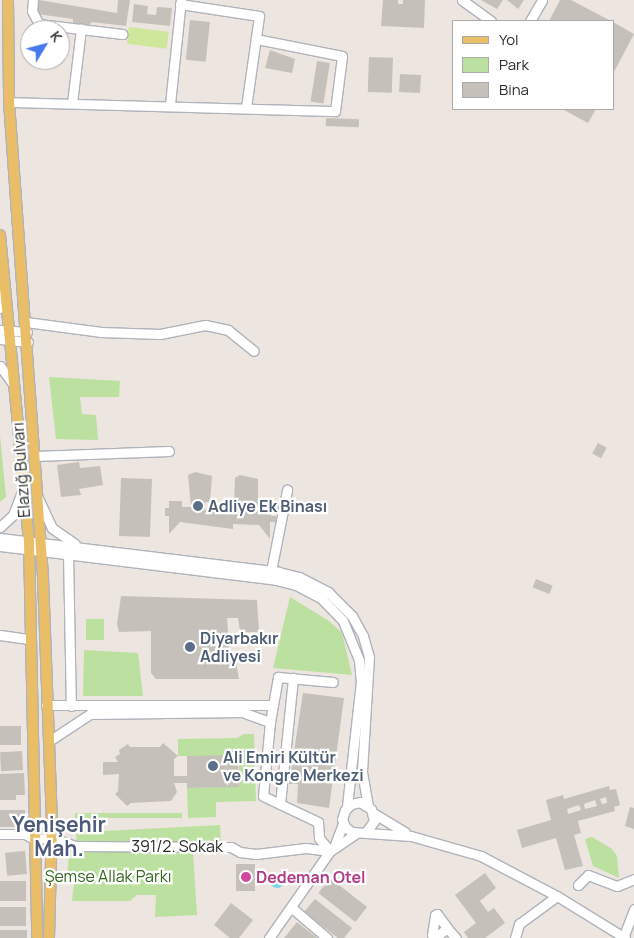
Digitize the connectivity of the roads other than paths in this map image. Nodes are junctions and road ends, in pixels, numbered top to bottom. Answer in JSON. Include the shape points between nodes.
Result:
{"nodes":[{"id":1,"x":8,"y":0,"type":"edge"},
{"id":2,"x":32,"y":0,"type":"edge"},
{"id":3,"x":462,"y":0,"type":"edge"},
{"id":4,"x":542,"y":0,"type":"edge"},
{"id":5,"x":181,"y":2,"type":"edge"},
{"id":6,"x":196,"y":3,"type":"edge"},
{"id":7,"x":490,"y":20,"type":"edge"},
{"id":8,"x":531,"y":20,"type":"edge"},
{"id":9,"x":81,"y":29,"type":"junction"},
{"id":10,"x":122,"y":34,"type":"dead end"},
{"id":11,"x":256,"y":39,"type":"junction"},
{"id":12,"x":9,"y":102,"type":"junction"},
{"id":13,"x":72,"y":103,"type":"junction"},
{"id":14,"x":170,"y":104,"type":"junction"},
{"id":15,"x":246,"y":107,"type":"junction"},
{"id":16,"x":0,"y":235,"type":"edge"},
{"id":17,"x":5,"y":288,"type":"junction"},
{"id":18,"x":0,"y":308,"type":"edge"},
{"id":19,"x":27,"y":327,"type":"junction"},
{"id":20,"x":5,"y":335,"type":"edge"},
{"id":21,"x":28,"y":342,"type":"junction"},
{"id":22,"x":254,"y":350,"type":"dead end"},
{"id":23,"x":0,"y":366,"type":"edge"},
{"id":24,"x":14,"y":385,"type":"junction"},
{"id":25,"x":169,"y":451,"type":"dead end"},
{"id":26,"x":35,"y":456,"type":"junction"},
{"id":27,"x":24,"y":486,"type":"junction"},
{"id":28,"x":287,"y":490,"type":"dead end"},
{"id":29,"x":38,"y":497,"type":"junction"},
{"id":30,"x":0,"y":527,"type":"edge"},
{"id":31,"x":0,"y":538,"type":"edge"},
{"id":32,"x":0,"y":546,"type":"edge"},
{"id":33,"x":29,"y":546,"type":"junction"},
{"id":34,"x":41,"y":548,"type":"junction"},
{"id":35,"x":85,"y":548,"type":"junction"},
{"id":36,"x":68,"y":554,"type":"junction"},
{"id":37,"x":271,"y":571,"type":"junction"},
{"id":38,"x":0,"y":635,"type":"edge"},
{"id":39,"x":30,"y":639,"type":"junction"},
{"id":40,"x":293,"y":678,"type":"junction"},
{"id":41,"x":333,"y":682,"type":"dead end"},
{"id":42,"x":46,"y":705,"type":"junction"},
{"id":43,"x":272,"y":705,"type":"junction"},
{"id":44,"x":71,"y":706,"type":"junction"},
{"id":45,"x":270,"y":722,"type":"junction"},
{"id":46,"x":49,"y":741,"type":"junction"},
{"id":47,"x":280,"y":804,"type":"junction"},
{"id":48,"x":347,"y":806,"type":"junction"},
{"id":49,"x":371,"y":809,"type":"junction"},
{"id":50,"x":34,"y":823,"type":"junction"},
{"id":51,"x":52,"y":823,"type":"junction"},
{"id":52,"x":343,"y":823,"type":"junction"},
{"id":53,"x":361,"y":833,"type":"junction"},
{"id":54,"x":0,"y":834,"type":"edge"},
{"id":55,"x":30,"y":836,"type":"junction"},
{"id":56,"x":412,"y":836,"type":"junction"},
{"id":57,"x":52,"y":838,"type":"junction"},
{"id":58,"x":332,"y":849,"type":"junction"},
{"id":59,"x":634,"y":879,"type":"edge"},
{"id":60,"x":578,"y":886,"type":"dead end"},
{"id":61,"x":557,"y":896,"type":"junction"},
{"id":62,"x":292,"y":908,"type":"junction"},
{"id":63,"x":634,"y":909,"type":"edge"},
{"id":64,"x":447,"y":928,"type":"dead end"},
{"id":65,"x":37,"y":938,"type":"edge"},
{"id":66,"x":49,"y":938,"type":"edge"},
{"id":67,"x":269,"y":938,"type":"edge"},
{"id":68,"x":326,"y":938,"type":"edge"},
{"id":69,"x":456,"y":938,"type":"edge"},
{"id":70,"x":515,"y":938,"type":"edge"},
{"id":71,"x":624,"y":938,"type":"edge"}],
"edges":[{"from":1,"to":12,"type":"main road","name":"Elazığ Bulvarı"},
{"from":2,"to":9,"type":"street","via":[[32,11],[39,24]]},
{"from":3,"to":7,"type":"street"},
{"from":4,"to":8,"type":"street"},
{"from":5,"to":6,"type":"street"},
{"from":5,"to":14,"type":"street"},
{"from":6,"to":11,"type":"street","via":[[260,16]]},
{"from":9,"to":10,"type":"street"},
{"from":9,"to":13,"type":"street"},
{"from":11,"to":15,"type":"street"},
{"from":11,"to":15,"type":"street","via":[[342,56],[335,111]]},
{"from":12,"to":13,"type":"street"},
{"from":12,"to":19,"type":"main road","name":"Elazığ Bulvarı"},
{"from":13,"to":14,"type":"street"},
{"from":14,"to":15,"type":"street"},
{"from":16,"to":17,"type":"main road","name":"Elazığ Bulvarı"},
{"from":17,"to":18,"type":"street"},
{"from":17,"to":20,"type":"main road","name":"Elazığ Bulvarı"},
{"from":19,"to":20,"type":"street"},
{"from":19,"to":21,"type":"main road","name":"Elazığ Bulvarı"},
{"from":19,"to":22,"type":"street","via":[[160,334],[204,324],[228,330]]},
{"from":20,"to":21,"type":"street"},
{"from":20,"to":24,"type":"main road","name":"Elazığ Bulvarı"},
{"from":21,"to":26,"type":"main road","name":"Elazığ Bulvarı"},
{"from":23,"to":24,"type":"street"},
{"from":24,"to":27,"type":"main road","name":"Elazığ Bulvarı"},
{"from":25,"to":26,"type":"street"},
{"from":26,"to":29,"type":"main road","name":"Elazığ Bulvarı"},
{"from":27,"to":30,"type":"street","via":[[18,505]]},
{"from":27,"to":33,"type":"main road","name":"Elazığ Bulvarı"},
{"from":28,"to":37,"type":"street"},
{"from":29,"to":34,"type":"main road","name":"Elazığ Bulvarı"},
{"from":29,"to":35,"type":"street","via":[[56,532]]},
{"from":31,"to":33,"type":"street"},
{"from":32,"to":33,"type":"street"},
{"from":33,"to":34,"type":"street"},
{"from":33,"to":39,"type":"main road","name":"Elazığ Bulvarı"},
{"from":34,"to":35,"type":"street"},
{"from":34,"to":36,"type":"street"},
{"from":34,"to":42,"type":"main road","name":"Elazığ Bulvarı"},
{"from":35,"to":37,"type":"street"},
{"from":36,"to":44,"type":"street"},
{"from":36,"to":48,"type":"street","via":[[276,580],[305,589],[330,606],[354,640],[360,670]]},
{"from":37,"to":49,"type":"street","via":[[299,577],[328,592],[352,616],[363,636],[371,670],[362,772]]},
{"from":38,"to":39,"type":"street"},
{"from":39,"to":50,"type":"main road","name":"Elazığ Bulvarı"},
{"from":40,"to":41,"type":"street"},
{"from":40,"to":43,"type":"street","via":[[276,679]]},
{"from":40,"to":47,"type":"street"},
{"from":42,"to":44,"type":"street"},
{"from":42,"to":46,"type":"main road","name":"Elazığ Bulvarı"},
{"from":43,"to":44,"type":"street"},
{"from":43,"to":45,"type":"street"},
{"from":45,"to":46,"type":"street","via":[[242,712],[90,714]]},
{"from":45,"to":47,"type":"street","via":[[263,792],[266,799]]},
{"from":46,"to":51,"type":"main road","name":"Elazığ Bulvarı"},
{"from":47,"to":58,"type":"street","via":[[318,822],[319,838]]},
{"from":48,"to":49,"type":"street","via":[[360,802]]},
{"from":48,"to":52,"type":"street"},
{"from":49,"to":53,"type":"street","via":[[372,826]]},
{"from":49,"to":56,"type":"street"},
{"from":50,"to":51,"type":"street"},
{"from":50,"to":55,"type":"main road","name":"Elazığ Bulvarı"},
{"from":51,"to":57,"type":"main road","name":"Elazığ Bulvarı"},
{"from":52,"to":53,"type":"street","via":[[348,830]]},
{"from":52,"to":58,"type":"street"},
{"from":53,"to":56,"type":"street"},
{"from":53,"to":58,"type":"street"},
{"from":54,"to":55,"type":"street"},
{"from":55,"to":57,"type":"street"},
{"from":55,"to":65,"type":"main road","name":"Elazığ Bulvarı"},
{"from":56,"to":61,"type":"street","via":[[481,856]]},
{"from":57,"to":58,"type":"street","name":"391/2. Sokak","via":[[75,846],[231,846],[240,852],[256,854],[306,848]]},
{"from":57,"to":66,"type":"main road","name":"Elazığ Bulvarı"},
{"from":58,"to":62,"type":"street"},
{"from":59,"to":60,"type":"street","via":[[618,886],[588,875]]},
{"from":61,"to":70,"type":"street","via":[[519,924]]},
{"from":61,"to":71,"type":"street"},
{"from":62,"to":67,"type":"street"},
{"from":62,"to":68,"type":"street"},
{"from":63,"to":71,"type":"street"},
{"from":64,"to":69,"type":"street"}]}
